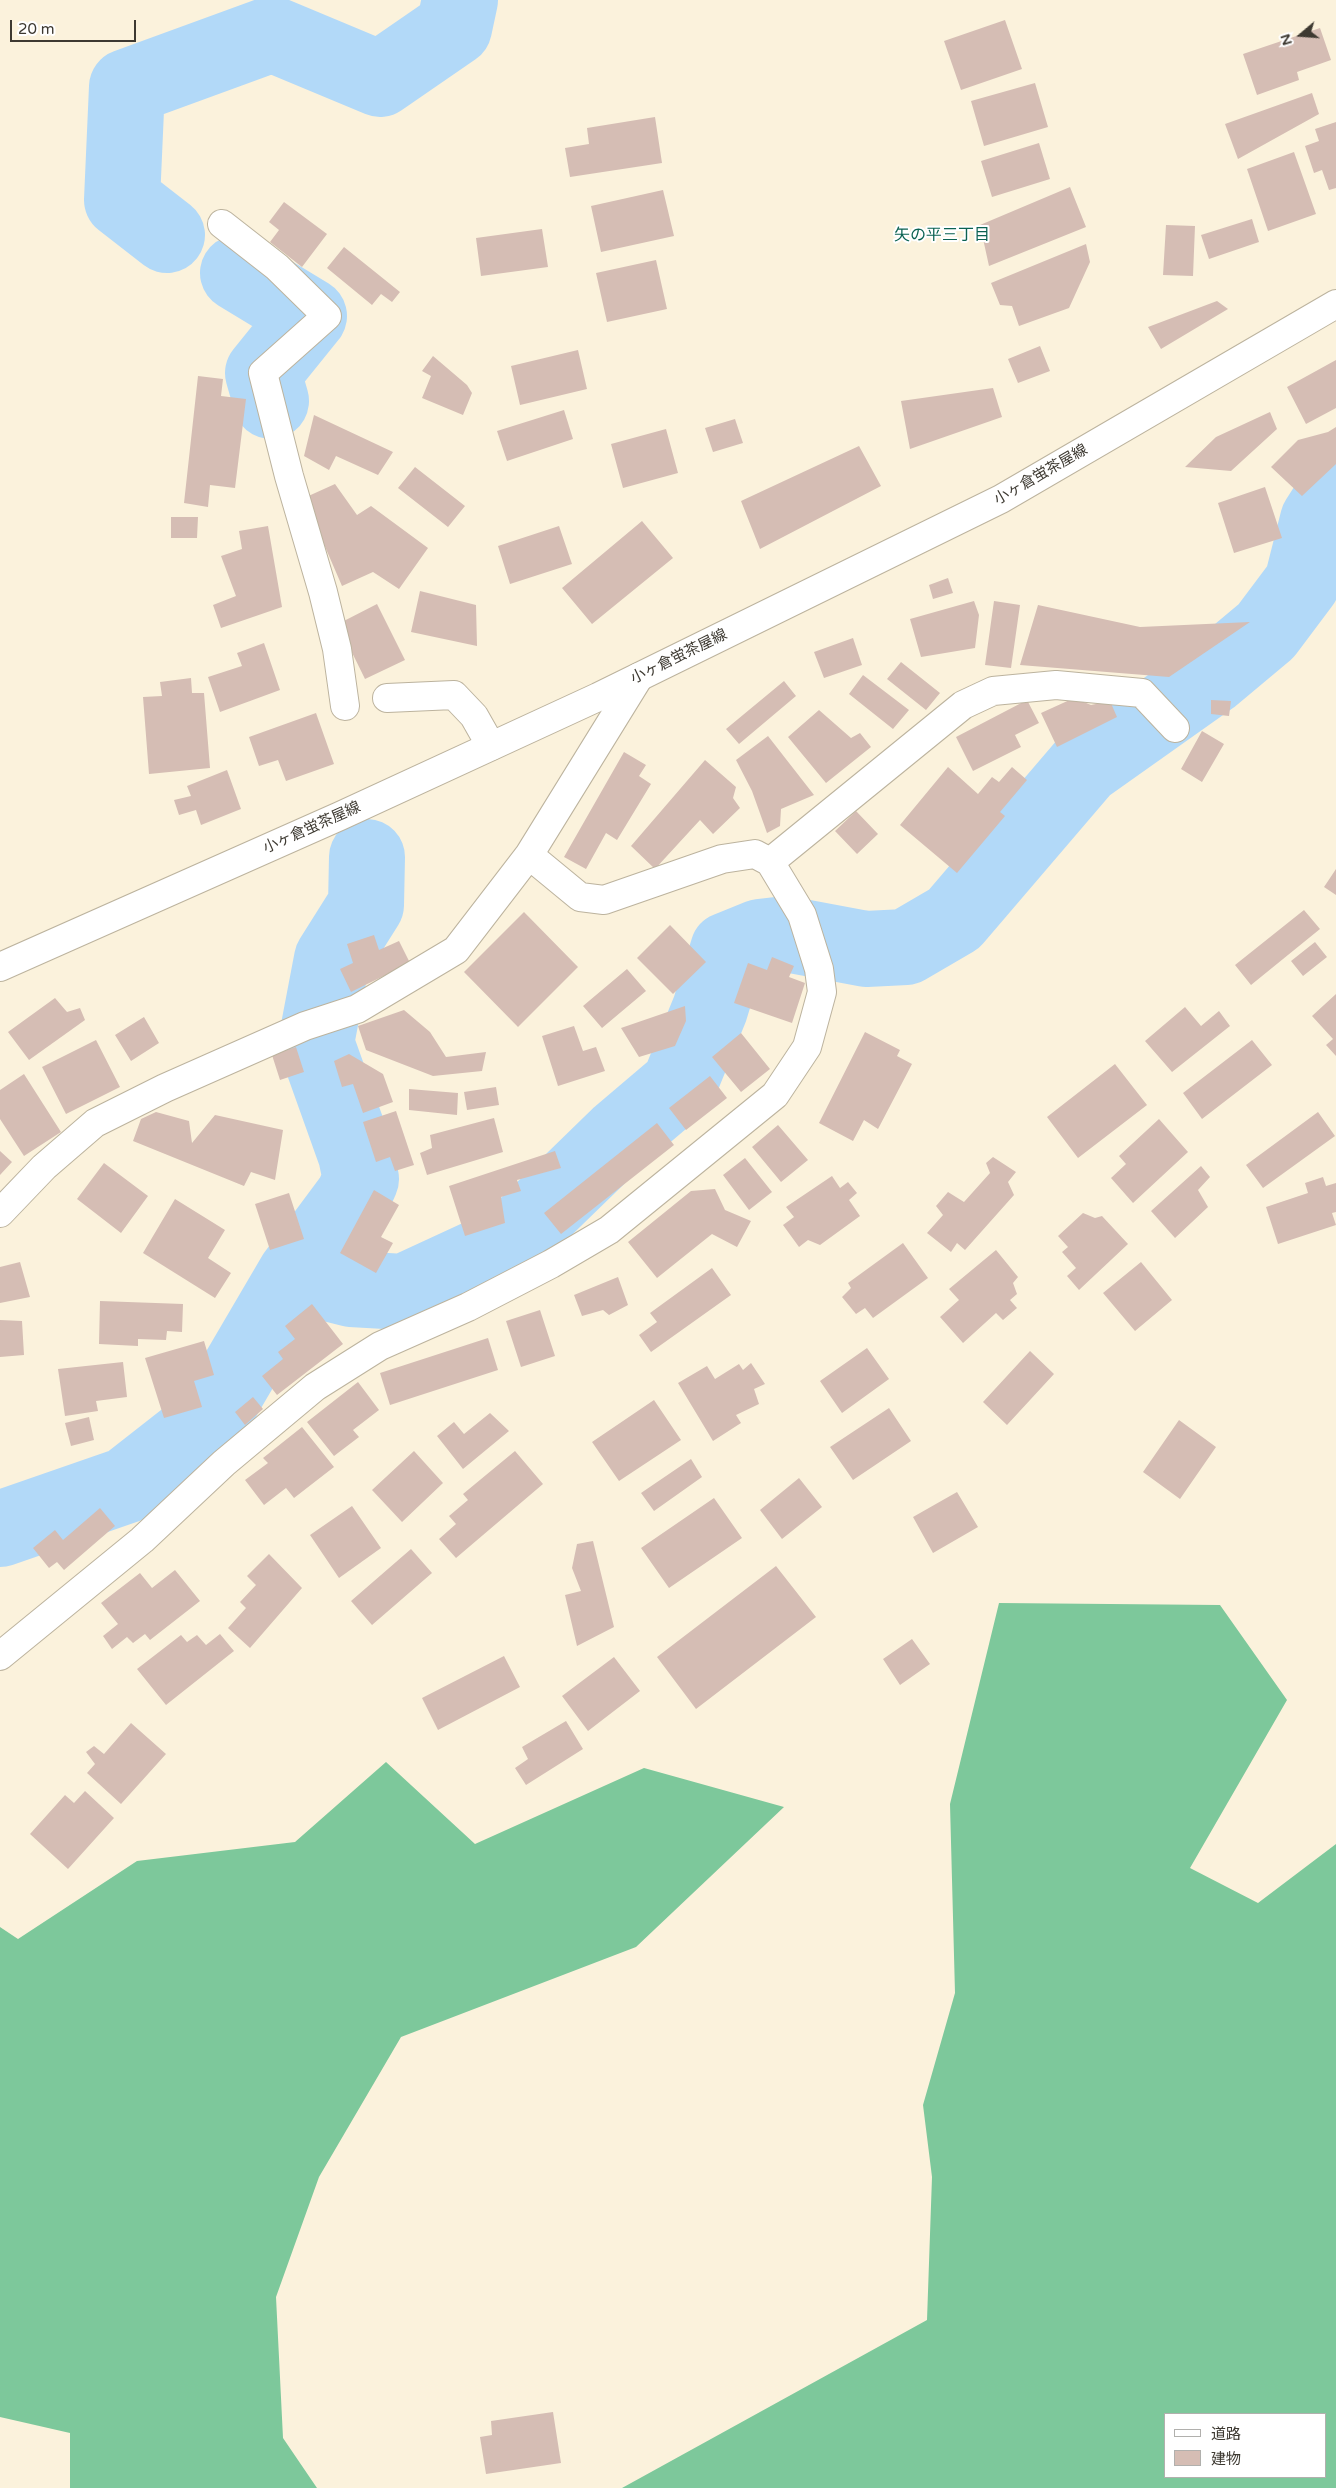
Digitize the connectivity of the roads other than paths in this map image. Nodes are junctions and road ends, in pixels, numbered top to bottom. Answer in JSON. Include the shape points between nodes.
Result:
{"nodes":[{"id":1,"x":222,"y":224,"type":"dead end"},
{"id":2,"x":1336,"y":304,"type":"edge"},
{"id":3,"x":639,"y":677,"type":"junction"},
{"id":4,"x":387,"y":698,"type":"dead end"},
{"id":5,"x":345,"y":706,"type":"dead end"},
{"id":6,"x":1175,"y":728,"type":"dead end"},
{"id":7,"x":491,"y":746,"type":"junction"},
{"id":8,"x":529,"y":855,"type":"junction"},
{"id":9,"x":770,"y":862,"type":"junction"},
{"id":10,"x":0,"y":967,"type":"edge"},
{"id":11,"x":0,"y":1213,"type":"edge"},
{"id":12,"x":0,"y":1656,"type":"edge"}],
"edges":[{"from":1,"to":5,"type":"street","via":[[277,267],[327,316],[264,373],[289,476],[324,592]]},
{"from":2,"to":3,"type":"street","name":"小ヶ倉蛍茶屋線","via":[[1001,499]]},
{"from":3,"to":7,"type":"street","name":"小ヶ倉蛍茶屋線"},
{"from":3,"to":8,"type":"street"},
{"from":4,"to":7,"type":"street","via":[[454,695],[474,716]]},
{"from":6,"to":9,"type":"street","via":[[1142,693],[1056,685],[993,691],[955,711]]},
{"from":7,"to":10,"type":"street","name":"小ヶ倉蛍茶屋線"},
{"from":8,"to":9,"type":"street","via":[[580,897],[604,900],[722,859],[755,854]]},
{"from":8,"to":11,"type":"street","via":[[456,950],[357,1008],[165,1088],[95,1123],[44,1167]]},
{"from":9,"to":12,"type":"street","via":[[802,915],[819,969],[822,992],[807,1048],[775,1095],[610,1230],[468,1307],[380,1346],[315,1387],[224,1463],[142,1540]]}]}
